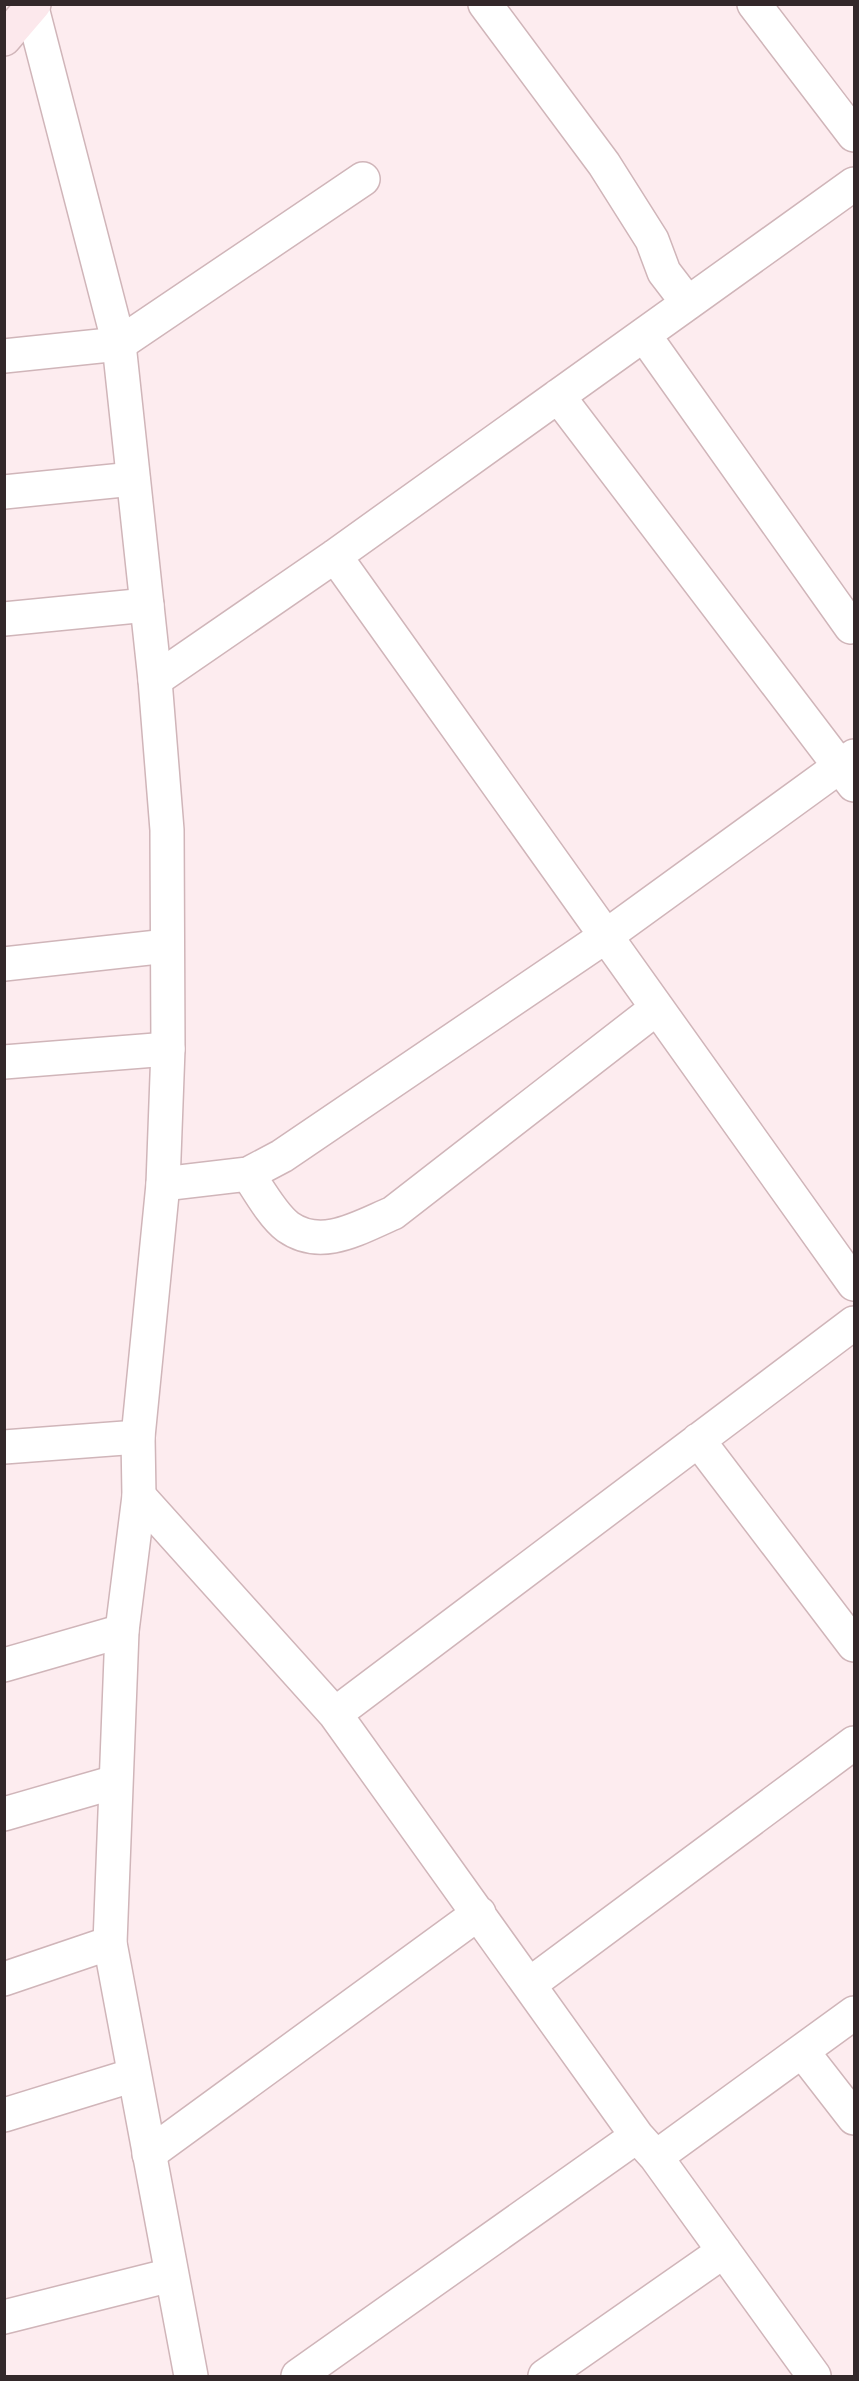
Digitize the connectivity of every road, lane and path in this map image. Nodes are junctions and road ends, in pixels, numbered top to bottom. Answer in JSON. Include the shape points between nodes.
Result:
{"nodes":[{"id":1,"x":485,"y":4,"type":"edge"},
{"id":2,"x":754,"y":4,"type":"edge"},
{"id":3,"x":32,"y":5,"type":"edge"},
{"id":4,"x":4,"y":39,"type":"edge"},
{"id":5,"x":855,"y":135,"type":"edge"},
{"id":6,"x":363,"y":179,"type":"dead end"},
{"id":7,"x":855,"y":184,"type":"edge"},
{"id":8,"x":687,"y":302,"type":"junction"},
{"id":9,"x":644,"y":335,"type":"junction"},
{"id":10,"x":118,"y":344,"type":"junction"},
{"id":11,"x":4,"y":356,"type":"edge"},
{"id":12,"x":558,"y":396,"type":"junction"},
{"id":13,"x":134,"y":479,"type":"junction"},
{"id":14,"x":4,"y":492,"type":"edge"},
{"id":15,"x":335,"y":556,"type":"junction"},
{"id":16,"x":147,"y":605,"type":"junction"},
{"id":17,"x":4,"y":619,"type":"edge"},
{"id":18,"x":851,"y":627,"type":"dead end"},
{"id":19,"x":155,"y":680,"type":"junction"},
{"id":20,"x":850,"y":769,"type":"edge"},
{"id":21,"x":606,"y":936,"type":"junction"},
{"id":22,"x":167,"y":946,"type":"junction"},
{"id":23,"x":4,"y":964,"type":"edge"},
{"id":24,"x":657,"y":1008,"type":"junction"},
{"id":25,"x":168,"y":1050,"type":"junction"},
{"id":26,"x":4,"y":1062,"type":"edge"},
{"id":27,"x":248,"y":1174,"type":"junction"},
{"id":28,"x":164,"y":1184,"type":"junction"},
{"id":29,"x":855,"y":1284,"type":"edge"},
{"id":30,"x":855,"y":1323,"type":"edge"},
{"id":31,"x":138,"y":1437,"type":"junction"},
{"id":32,"x":698,"y":1440,"type":"junction"},
{"id":33,"x":4,"y":1447,"type":"edge"},
{"id":34,"x":139,"y":1496,"type":"junction"},
{"id":35,"x":122,"y":1630,"type":"junction"},
{"id":36,"x":855,"y":1645,"type":"edge"},
{"id":37,"x":4,"y":1665,"type":"edge"},
{"id":38,"x":335,"y":1714,"type":"junction"},
{"id":39,"x":855,"y":1743,"type":"edge"},
{"id":40,"x":115,"y":1782,"type":"junction"},
{"id":41,"x":4,"y":1814,"type":"edge"},
{"id":42,"x":479,"y":1913,"type":"junction"},
{"id":43,"x":111,"y":1943,"type":"junction"},
{"id":44,"x":4,"y":1979,"type":"edge"},
{"id":45,"x":530,"y":1984,"type":"junction"},
{"id":46,"x":855,"y":2013,"type":"edge"},
{"id":47,"x":802,"y":2051,"type":"junction"},
{"id":48,"x":134,"y":2075,"type":"junction"},
{"id":49,"x":4,"y":2115,"type":"edge"},
{"id":50,"x":855,"y":2118,"type":"edge"},
{"id":51,"x":646,"y":2147,"type":"junction"},
{"id":52,"x":149,"y":2154,"type":"junction"},
{"id":53,"x":724,"y":2252,"type":"junction"},
{"id":54,"x":171,"y":2275,"type":"junction"},
{"id":55,"x":4,"y":2317,"type":"edge"},
{"id":56,"x":802,"y":2372,"type":"edge"},
{"id":57,"x":191,"y":2376,"type":"edge"},
{"id":58,"x":298,"y":2376,"type":"edge"},
{"id":59,"x":545,"y":2376,"type":"edge"}],
"edges":[{"from":1,"to":8,"type":"street","via":[[604,164],[652,240],[664,272]]},
{"from":2,"to":5,"type":"street"},
{"from":3,"to":4,"type":"main road"},
{"from":3,"to":10,"type":"street"},
{"from":6,"to":10,"type":"street"},
{"from":7,"to":8,"type":"street"},
{"from":8,"to":9,"type":"street"},
{"from":9,"to":12,"type":"street"},
{"from":9,"to":18,"type":"street"},
{"from":10,"to":11,"type":"street"},
{"from":10,"to":13,"type":"street"},
{"from":12,"to":15,"type":"street"},
{"from":12,"to":20,"type":"street"},
{"from":13,"to":14,"type":"street"},
{"from":13,"to":16,"type":"street"},
{"from":15,"to":19,"type":"street"},
{"from":15,"to":21,"type":"street"},
{"from":16,"to":17,"type":"street"},
{"from":16,"to":19,"type":"street"},
{"from":19,"to":22,"type":"street","via":[[166,830]]},
{"from":20,"to":21,"type":"street"},
{"from":21,"to":24,"type":"street"},
{"from":21,"to":27,"type":"street","via":[[282,1156]]},
{"from":22,"to":23,"type":"street"},
{"from":22,"to":25,"type":"street"},
{"from":24,"to":27,"type":"street","via":[[393,1213],[346,1233],[316,1238],[287,1226]]},
{"from":24,"to":29,"type":"street"},
{"from":25,"to":26,"type":"street"},
{"from":25,"to":28,"type":"street"},
{"from":27,"to":28,"type":"street"},
{"from":28,"to":31,"type":"street"},
{"from":30,"to":32,"type":"street"},
{"from":31,"to":33,"type":"street"},
{"from":31,"to":34,"type":"street"},
{"from":32,"to":36,"type":"street"},
{"from":32,"to":38,"type":"street"},
{"from":34,"to":35,"type":"street"},
{"from":34,"to":38,"type":"street"},
{"from":35,"to":37,"type":"street"},
{"from":35,"to":40,"type":"street"},
{"from":38,"to":42,"type":"street"},
{"from":39,"to":45,"type":"street"},
{"from":40,"to":41,"type":"street"},
{"from":40,"to":43,"type":"street"},
{"from":42,"to":45,"type":"street"},
{"from":42,"to":52,"type":"street"},
{"from":43,"to":44,"type":"street"},
{"from":43,"to":48,"type":"street"},
{"from":45,"to":51,"type":"street"},
{"from":46,"to":47,"type":"street"},
{"from":47,"to":50,"type":"street"},
{"from":47,"to":51,"type":"street"},
{"from":48,"to":49,"type":"street"},
{"from":48,"to":52,"type":"street"},
{"from":51,"to":53,"type":"street"},
{"from":51,"to":58,"type":"street"},
{"from":52,"to":54,"type":"street"},
{"from":53,"to":56,"type":"street"},
{"from":53,"to":59,"type":"street"},
{"from":54,"to":55,"type":"street"},
{"from":54,"to":57,"type":"street"}]}
